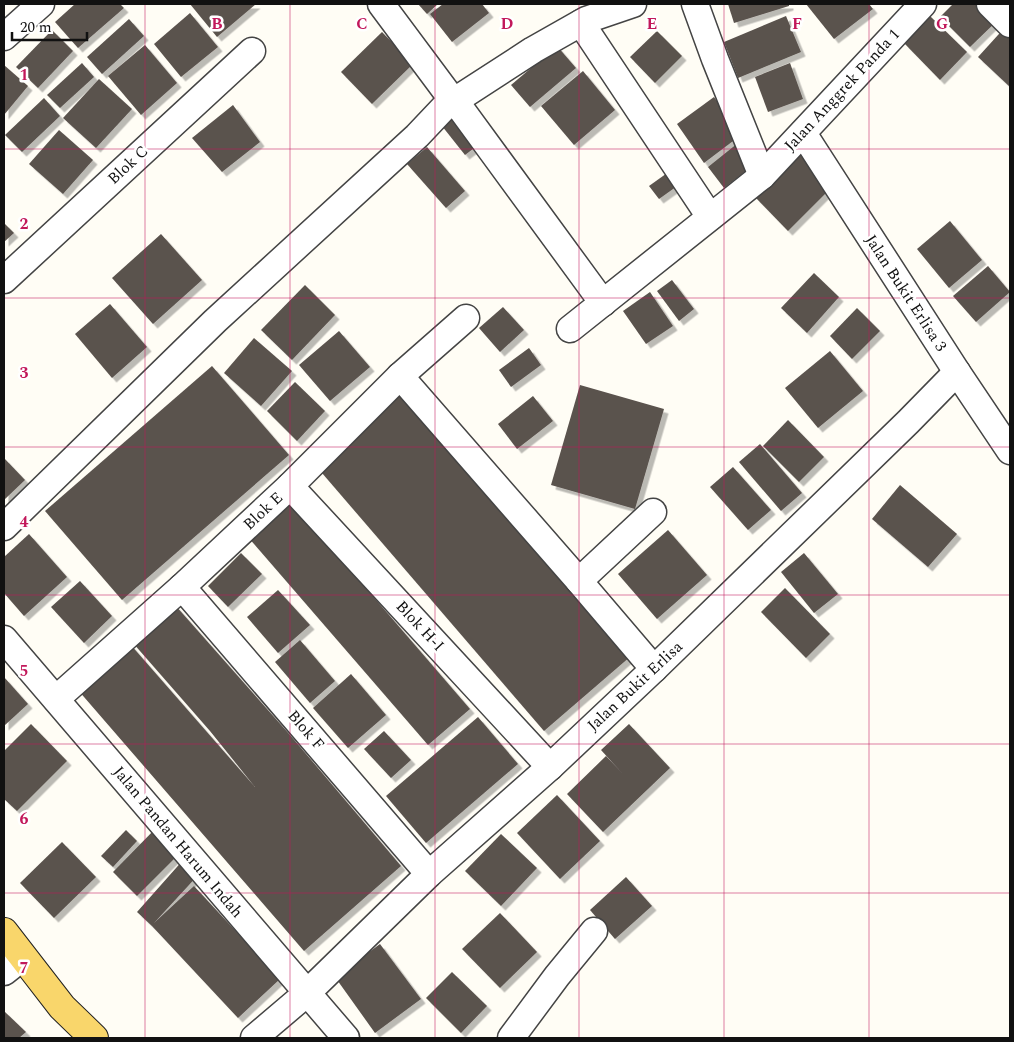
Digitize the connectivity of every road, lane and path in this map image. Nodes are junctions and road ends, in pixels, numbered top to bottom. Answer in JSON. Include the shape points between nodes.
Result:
{"nodes":[{"id":1,"x":41,"y":4,"type":"edge"},
{"id":2,"x":381,"y":4,"type":"edge"},
{"id":3,"x":633,"y":4,"type":"edge"},
{"id":4,"x":695,"y":4,"type":"edge"},
{"id":5,"x":922,"y":4,"type":"edge"},
{"id":6,"x":990,"y":4,"type":"edge"},
{"id":7,"x":581,"y":23,"type":"junction"},
{"id":8,"x":1010,"y":24,"type":"edge"},
{"id":9,"x":4,"y":37,"type":"edge"},
{"id":10,"x":252,"y":50,"type":"dead end"},
{"id":11,"x":453,"y":98,"type":"junction"},
{"id":12,"x":803,"y":133,"type":"junction"},
{"id":13,"x":762,"y":176,"type":"junction"},
{"id":14,"x":710,"y":217,"type":"junction"},
{"id":15,"x":4,"y":280,"type":"edge"},
{"id":16,"x":603,"y":303,"type":"junction"},
{"id":17,"x":466,"y":318,"type":"dead end"},
{"id":18,"x":570,"y":329,"type":"dead end"},
{"id":19,"x":957,"y":372,"type":"junction"},
{"id":20,"x":400,"y":376,"type":"junction"},
{"id":21,"x":1010,"y":451,"type":"edge"},
{"id":22,"x":290,"y":486,"type":"junction"},
{"id":23,"x":653,"y":512,"type":"dead end"},
{"id":24,"x":4,"y":527,"type":"edge"},
{"id":25,"x":579,"y":581,"type":"junction"},
{"id":26,"x":182,"y":586,"type":"junction"},
{"id":27,"x":4,"y":640,"type":"edge"},
{"id":28,"x":654,"y":669,"type":"junction"},
{"id":29,"x":56,"y":699,"type":"junction"},
{"id":30,"x":550,"y":767,"type":"junction"},
{"id":31,"x":430,"y":874,"type":"junction"},
{"id":32,"x":4,"y":932,"type":"edge"},
{"id":33,"x":594,"y":932,"type":"dead end"},
{"id":34,"x":14,"y":964,"type":"edge"},
{"id":35,"x":307,"y":994,"type":"junction"},
{"id":36,"x":94,"y":1038,"type":"edge"},
{"id":37,"x":254,"y":1038,"type":"edge"},
{"id":38,"x":346,"y":1038,"type":"edge"},
{"id":39,"x":511,"y":1038,"type":"edge"}],
"edges":[{"from":1,"to":9,"type":"street"},
{"from":2,"to":11,"type":"street"},
{"from":3,"to":7,"type":"street"},
{"from":4,"to":13,"type":"street"},
{"from":5,"to":12,"type":"street","name":"Jalan Anggrek Panda 1"},
{"from":6,"to":8,"type":"street"},
{"from":7,"to":11,"type":"street","via":[[465,95]]},
{"from":7,"to":14,"type":"street"},
{"from":10,"to":15,"type":"street","name":"Blok C"},
{"from":11,"to":16,"type":"street"},
{"from":11,"to":24,"type":"street","via":[[417,136],[215,321]]},
{"from":12,"to":13,"type":"street","name":"Jalan Anggrek Panda 1"},
{"from":12,"to":19,"type":"street","name":"Jalan Bukit Erlisa 3"},
{"from":13,"to":14,"type":"street","name":"Jalan Anggrek Panda 1"},
{"from":14,"to":16,"type":"street","name":"Jalan Anggrek Panda 1"},
{"from":16,"to":18,"type":"street","name":"Jalan Anggrek Panda 1"},
{"from":17,"to":20,"type":"street","name":"Blok E"},
{"from":19,"to":21,"type":"street","name":"Jalan Bukit Erlisa 3"},
{"from":19,"to":28,"type":"street","name":"Jalan Bukit Erlisa"},
{"from":20,"to":22,"type":"street","name":"Blok E"},
{"from":20,"to":25,"type":"street"},
{"from":22,"to":26,"type":"street","name":"Blok E"},
{"from":22,"to":30,"type":"street","name":"Blok H-I"},
{"from":23,"to":25,"type":"street"},
{"from":25,"to":28,"type":"street"},
{"from":26,"to":29,"type":"street","name":"Blok E"},
{"from":26,"to":31,"type":"street","name":"Blok F"},
{"from":27,"to":29,"type":"street","name":"Jalan Pandan Harum Indah"},
{"from":28,"to":30,"type":"street","name":"Jalan Bukit Erlisa"},
{"from":29,"to":35,"type":"street","name":"Jalan Pandan Harum Indah"},
{"from":30,"to":31,"type":"street","name":"Jalan Bukit Erlisa"},
{"from":31,"to":35,"type":"street","name":"Jalan Bukit Erlisa"},
{"from":32,"to":34,"type":"main road"},
{"from":33,"to":39,"type":"street"},
{"from":34,"to":36,"type":"main road"},
{"from":35,"to":37,"type":"street"},
{"from":35,"to":38,"type":"street","name":"Jalan Pandan Harum Indah"}]}
